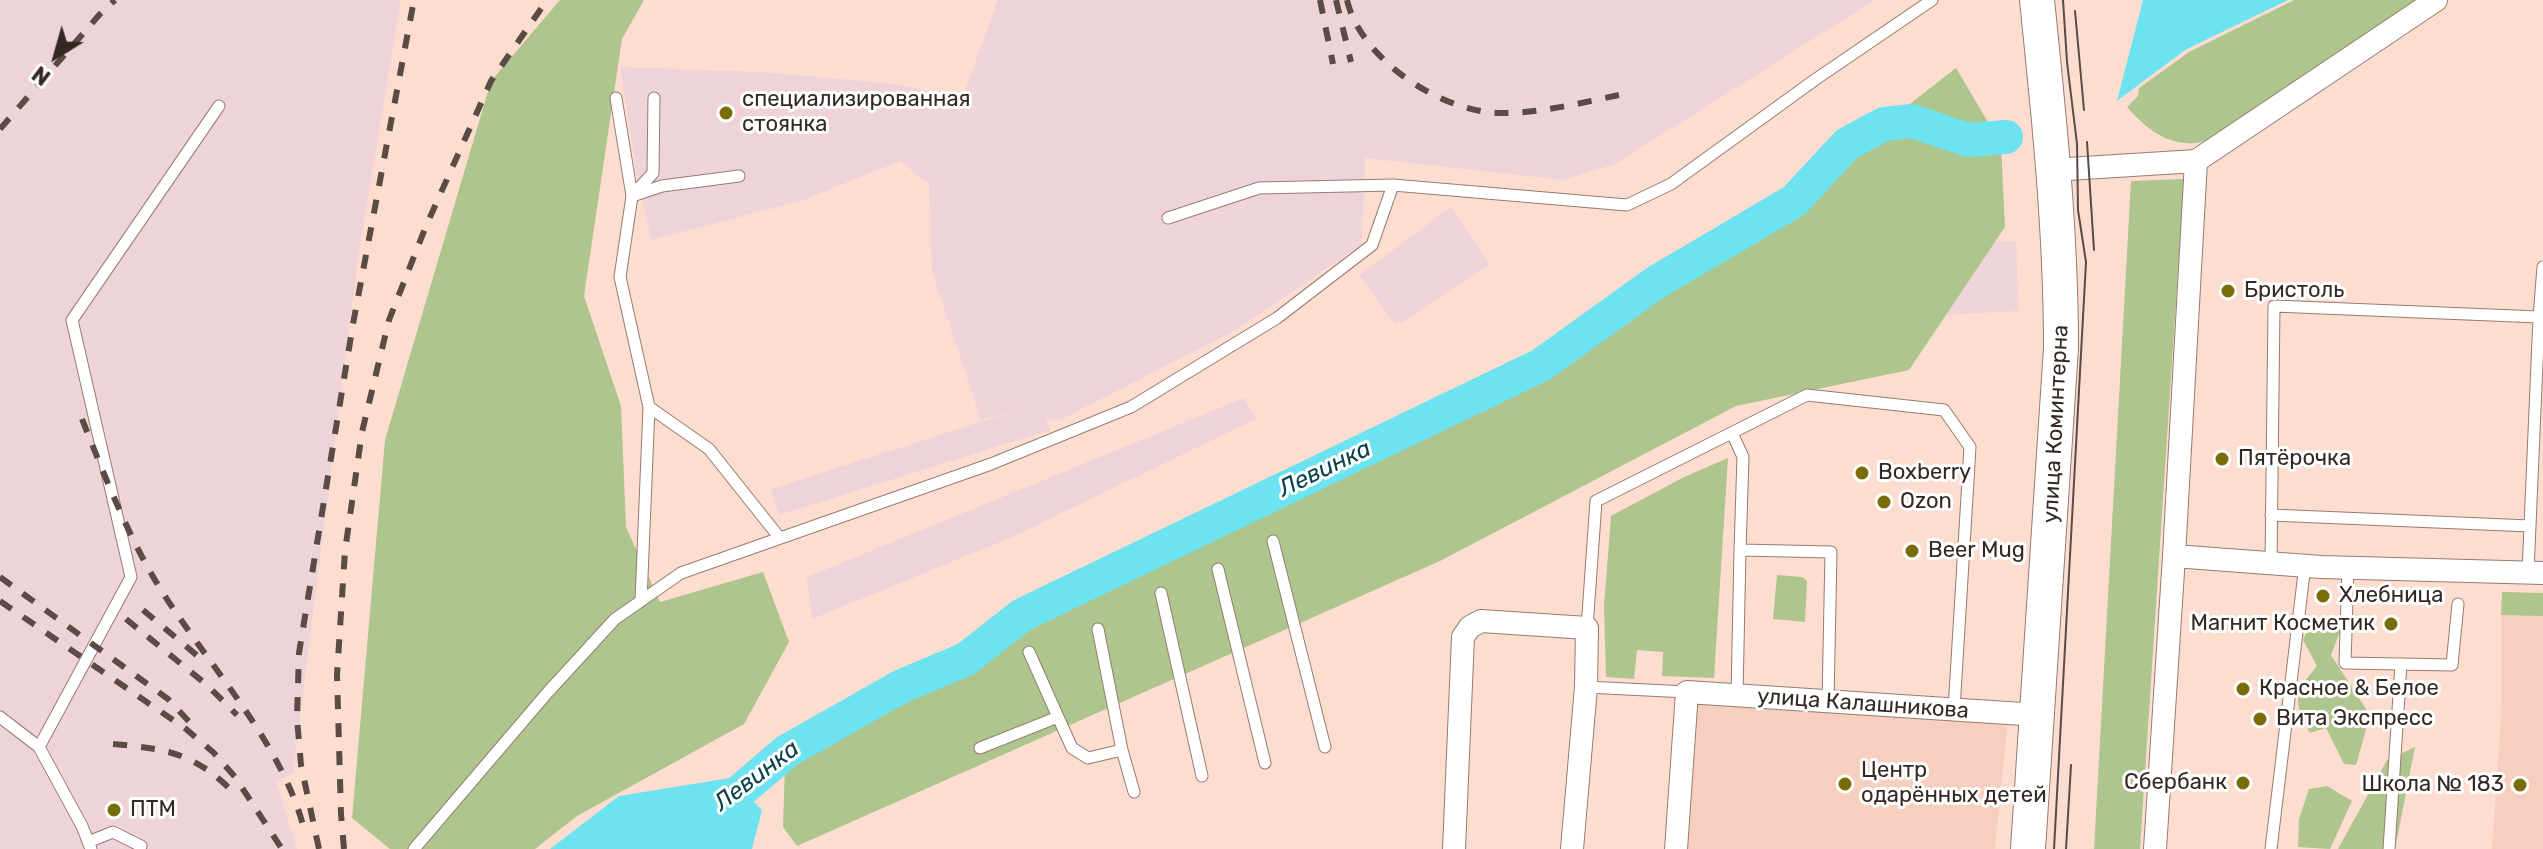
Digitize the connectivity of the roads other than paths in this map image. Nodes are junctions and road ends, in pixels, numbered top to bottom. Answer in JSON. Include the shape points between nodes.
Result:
{"nodes":[{"id":1,"x":1932,"y":0,"type":"edge"},
{"id":2,"x":2037,"y":0,"type":"edge"},
{"id":3,"x":2436,"y":0,"type":"edge"},
{"id":4,"x":616,"y":98,"type":"dead end"},
{"id":5,"x":654,"y":98,"type":"dead end"},
{"id":6,"x":219,"y":106,"type":"dead end"},
{"id":7,"x":2196,"y":161,"type":"junction"},
{"id":8,"x":2052,"y":170,"type":"junction"},
{"id":9,"x":739,"y":176,"type":"dead end"},
{"id":10,"x":1393,"y":185,"type":"junction"},
{"id":11,"x":632,"y":196,"type":"junction"},
{"id":12,"x":1168,"y":218,"type":"dead end"},
{"id":13,"x":2543,"y":267,"type":"edge"},
{"id":14,"x":2539,"y":317,"type":"junction"},
{"id":15,"x":649,"y":407,"type":"junction"},
{"id":16,"x":1732,"y":433,"type":"junction"},
{"id":17,"x":2271,"y":515,"type":"junction"},
{"id":18,"x":2530,"y":526,"type":"junction"},
{"id":19,"x":779,"y":537,"type":"junction"},
{"id":20,"x":1273,"y":541,"type":"dead end"},
{"id":21,"x":1740,"y":550,"type":"junction"},
{"id":22,"x":2174,"y":556,"type":"junction"},
{"id":23,"x":2271,"y":563,"type":"junction"},
{"id":24,"x":2305,"y":565,"type":"junction"},
{"id":25,"x":2348,"y":567,"type":"junction"},
{"id":26,"x":1218,"y":569,"type":"dead end"},
{"id":27,"x":2536,"y":573,"type":"edge"},
{"id":28,"x":1161,"y":593,"type":"dead end"},
{"id":29,"x":641,"y":601,"type":"junction"},
{"id":30,"x":2458,"y":604,"type":"dead end"},
{"id":31,"x":1587,"y":628,"type":"junction"},
{"id":32,"x":1098,"y":629,"type":"dead end"},
{"id":33,"x":1029,"y":652,"type":"dead end"},
{"id":34,"x":2401,"y":664,"type":"junction"},
{"id":35,"x":1586,"y":687,"type":"junction"},
{"id":36,"x":1687,"y":692,"type":"junction"},
{"id":37,"x":1737,"y":695,"type":"junction"},
{"id":38,"x":1828,"y":701,"type":"junction"},
{"id":39,"x":1954,"y":710,"type":"junction"},
{"id":40,"x":2038,"y":715,"type":"junction"},
{"id":41,"x":0,"y":717,"type":"edge"},
{"id":42,"x":1058,"y":717,"type":"junction"},
{"id":43,"x":39,"y":747,"type":"junction"},
{"id":44,"x":1325,"y":747,"type":"dead end"},
{"id":45,"x":980,"y":748,"type":"dead end"},
{"id":46,"x":1122,"y":750,"type":"junction"},
{"id":47,"x":1265,"y":763,"type":"dead end"},
{"id":48,"x":1202,"y":776,"type":"dead end"},
{"id":49,"x":1134,"y":792,"type":"dead end"},
{"id":50,"x":90,"y":845,"type":"edge"},
{"id":51,"x":141,"y":846,"type":"dead end"},
{"id":52,"x":414,"y":849,"type":"edge"},
{"id":53,"x":1454,"y":849,"type":"edge"},
{"id":54,"x":1572,"y":849,"type":"edge"},
{"id":55,"x":1676,"y":849,"type":"edge"},
{"id":56,"x":2028,"y":849,"type":"edge"},
{"id":57,"x":2155,"y":849,"type":"edge"},
{"id":58,"x":2271,"y":849,"type":"edge"},
{"id":59,"x":2389,"y":849,"type":"edge"}],
"edges":[{"from":1,"to":10,"type":"lane","via":[[1671,184],[1627,205]]},
{"from":2,"to":8,"type":"main road","name":"улица Коминтерна"},
{"from":3,"to":7,"type":"street"},
{"from":4,"to":11,"type":"lane"},
{"from":5,"to":11,"type":"lane","via":[[653,173]]},
{"from":6,"to":43,"type":"lane","via":[[72,320],[131,577]]},
{"from":7,"to":8,"type":"street"},
{"from":7,"to":22,"type":"street"},
{"from":8,"to":40,"type":"main road","name":"улица Коминтерна","via":[[2061,348]]},
{"from":9,"to":11,"type":"lane","via":[[662,186]]},
{"from":10,"to":12,"type":"lane","via":[[1259,188]]},
{"from":10,"to":19,"type":"lane","via":[[1372,245],[1277,318],[1131,407],[991,464]]},
{"from":11,"to":15,"type":"lane","via":[[620,277]]},
{"from":13,"to":14,"type":"lane"},
{"from":14,"to":17,"type":"lane","via":[[2274,306]]},
{"from":14,"to":18,"type":"lane"},
{"from":15,"to":19,"type":"lane","via":[[709,449]]},
{"from":15,"to":29,"type":"lane"},
{"from":16,"to":21,"type":"lane","via":[[1743,457]]},
{"from":16,"to":31,"type":"lane","via":[[1596,501]]},
{"from":16,"to":39,"type":"lane","via":[[1807,395],[1944,410],[1970,447]]},
{"from":17,"to":18,"type":"lane"},
{"from":17,"to":23,"type":"lane"},
{"from":18,"to":27,"type":"lane"},
{"from":19,"to":29,"type":"lane","via":[[681,573]]},
{"from":20,"to":44,"type":"lane"},
{"from":21,"to":37,"type":"lane"},
{"from":21,"to":38,"type":"lane","via":[[1831,552]]},
{"from":22,"to":23,"type":"street"},
{"from":22,"to":57,"type":"street"},
{"from":23,"to":24,"type":"street"},
{"from":24,"to":25,"type":"street"},
{"from":24,"to":58,"type":"lane"},
{"from":25,"to":27,"type":"street"},
{"from":25,"to":34,"type":"lane","via":[[2345,663]]},
{"from":26,"to":47,"type":"lane"},
{"from":28,"to":48,"type":"lane"},
{"from":29,"to":52,"type":"lane","via":[[615,619],[567,671]]},
{"from":30,"to":34,"type":"lane","via":[[2452,665]]},
{"from":31,"to":35,"type":"street"},
{"from":31,"to":53,"type":"street","via":[[1481,621],[1463,637]]},
{"from":32,"to":46,"type":"lane"},
{"from":33,"to":42,"type":"lane"},
{"from":34,"to":59,"type":"lane"},
{"from":35,"to":36,"type":"lane"},
{"from":35,"to":54,"type":"street"},
{"from":36,"to":37,"type":"street","name":"улица Калашникова"},
{"from":36,"to":55,"type":"street"},
{"from":37,"to":38,"type":"street","name":"улица Калашникова"},
{"from":38,"to":39,"type":"street","name":"улица Калашникова"},
{"from":39,"to":40,"type":"street","name":"улица Калашникова"},
{"from":40,"to":56,"type":"main road","name":"улица Коминтерна"},
{"from":41,"to":43,"type":"lane"},
{"from":42,"to":45,"type":"lane"},
{"from":42,"to":46,"type":"lane","via":[[1072,748],[1088,758]]},
{"from":43,"to":50,"type":"lane"},
{"from":46,"to":49,"type":"lane"},
{"from":50,"to":51,"type":"lane","via":[[113,832]]}]}
